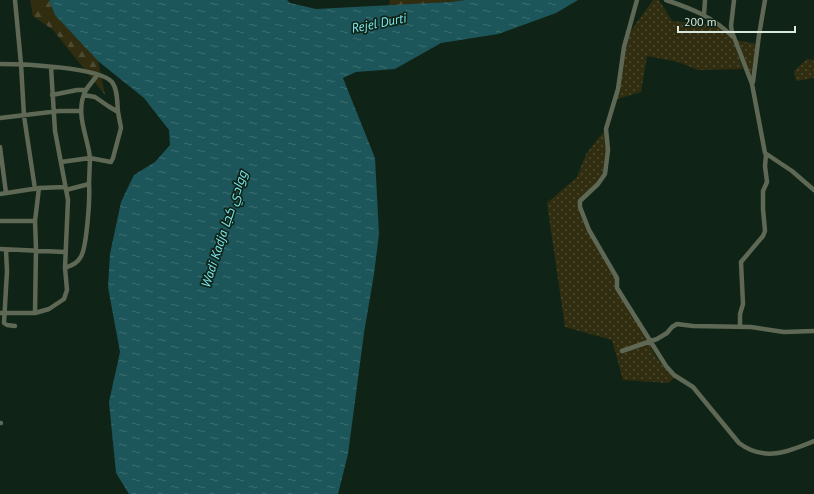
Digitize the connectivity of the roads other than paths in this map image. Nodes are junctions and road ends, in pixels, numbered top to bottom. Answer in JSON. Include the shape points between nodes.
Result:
{"nodes":[{"id":1,"x":14,"y":0,"type":"edge"},
{"id":2,"x":637,"y":0,"type":"edge"},
{"id":3,"x":666,"y":0,"type":"edge"},
{"id":4,"x":704,"y":0,"type":"edge"},
{"id":5,"x":734,"y":0,"type":"edge"},
{"id":6,"x":765,"y":0,"type":"edge"},
{"id":7,"x":675,"y":2,"type":"edge"},
{"id":8,"x":704,"y":15,"type":"junction"},
{"id":9,"x":734,"y":39,"type":"junction"},
{"id":10,"x":0,"y":64,"type":"edge"},
{"id":11,"x":21,"y":64,"type":"junction"},
{"id":12,"x":51,"y":67,"type":"junction"},
{"id":13,"x":97,"y":75,"type":"junction"},
{"id":14,"x":752,"y":84,"type":"junction"},
{"id":15,"x":85,"y":93,"type":"junction"},
{"id":16,"x":52,"y":95,"type":"junction"},
{"id":17,"x":81,"y":111,"type":"junction"},
{"id":18,"x":53,"y":112,"type":"junction"},
{"id":19,"x":118,"y":112,"type":"junction"},
{"id":20,"x":24,"y":116,"type":"junction"},
{"id":21,"x":0,"y":118,"type":"edge"},
{"id":22,"x":0,"y":147,"type":"edge"},
{"id":23,"x":766,"y":154,"type":"junction"},
{"id":24,"x":90,"y":158,"type":"junction"},
{"id":25,"x":61,"y":162,"type":"junction"},
{"id":26,"x":89,"y":184,"type":"junction"},
{"id":27,"x":37,"y":188,"type":"junction"},
{"id":28,"x":65,"y":188,"type":"junction"},
{"id":29,"x":814,"y":190,"type":"edge"},
{"id":30,"x":6,"y":193,"type":"junction"},
{"id":31,"x":0,"y":194,"type":"edge"},
{"id":32,"x":0,"y":221,"type":"edge"},
{"id":33,"x":35,"y":222,"type":"junction"},
{"id":34,"x":0,"y":250,"type":"edge"},
{"id":35,"x":6,"y":250,"type":"junction"},
{"id":36,"x":36,"y":251,"type":"junction"},
{"id":37,"x":65,"y":252,"type":"junction"},
{"id":38,"x":65,"y":268,"type":"junction"},
{"id":39,"x":2,"y":313,"type":"edge"},
{"id":40,"x":35,"y":313,"type":"junction"},
{"id":41,"x":15,"y":326,"type":"dead end"},
{"id":42,"x":740,"y":327,"type":"junction"},
{"id":43,"x":814,"y":331,"type":"edge"},
{"id":44,"x":650,"y":341,"type":"junction"},
{"id":45,"x":622,"y":351,"type":"dead end"},
{"id":46,"x":814,"y":441,"type":"edge"}],
"edges":[{"from":1,"to":11,"type":"street"},
{"from":2,"to":44,"type":"street","via":[[624,47],[618,89],[606,129],[608,150],[605,174],[579,204],[589,230],[618,278],[617,288]]},
{"from":3,"to":7,"type":"street"},
{"from":4,"to":8,"type":"street"},
{"from":5,"to":9,"type":"street","via":[[731,26]]},
{"from":6,"to":14,"type":"street"},
{"from":7,"to":8,"type":"street"},
{"from":8,"to":9,"type":"street","via":[[714,20]]},
{"from":9,"to":14,"type":"street"},
{"from":10,"to":11,"type":"street"},
{"from":11,"to":12,"type":"street"},
{"from":11,"to":20,"type":"street"},
{"from":12,"to":13,"type":"street"},
{"from":12,"to":16,"type":"street"},
{"from":13,"to":15,"type":"street"},
{"from":13,"to":19,"type":"street","via":[[105,77],[113,84]]},
{"from":14,"to":23,"type":"street"},
{"from":15,"to":16,"type":"street","via":[[72,91]]},
{"from":15,"to":17,"type":"street"},
{"from":15,"to":19,"type":"street"},
{"from":16,"to":18,"type":"street"},
{"from":17,"to":18,"type":"street"},
{"from":17,"to":24,"type":"street"},
{"from":18,"to":20,"type":"street"},
{"from":18,"to":25,"type":"street"},
{"from":19,"to":24,"type":"street","via":[[121,128],[112,161]]},
{"from":20,"to":21,"type":"street"},
{"from":20,"to":27,"type":"street"},
{"from":22,"to":30,"type":"street"},
{"from":23,"to":29,"type":"street"},
{"from":23,"to":42,"type":"street","via":[[767,182],[763,191],[765,231],[741,262],[744,304],[740,314]]},
{"from":24,"to":25,"type":"street"},
{"from":24,"to":26,"type":"street"},
{"from":25,"to":28,"type":"street"},
{"from":26,"to":28,"type":"street"},
{"from":26,"to":38,"type":"street","via":[[90,202],[83,254],[76,263]]},
{"from":27,"to":28,"type":"street"},
{"from":27,"to":30,"type":"street"},
{"from":27,"to":33,"type":"street"},
{"from":28,"to":37,"type":"street","via":[[68,211]]},
{"from":30,"to":31,"type":"street"},
{"from":32,"to":33,"type":"street"},
{"from":33,"to":36,"type":"street"},
{"from":34,"to":35,"type":"street"},
{"from":35,"to":36,"type":"street"},
{"from":35,"to":39,"type":"street","via":[[7,271]]},
{"from":36,"to":37,"type":"street"},
{"from":36,"to":40,"type":"street"},
{"from":37,"to":38,"type":"street"},
{"from":38,"to":40,"type":"street","via":[[67,290],[64,299],[49,309]]},
{"from":39,"to":40,"type":"street"},
{"from":39,"to":41,"type":"street","via":[[5,324]]},
{"from":42,"to":43,"type":"street","via":[[784,332]]},
{"from":42,"to":44,"type":"street","via":[[677,324],[663,336]]},
{"from":44,"to":45,"type":"street"},
{"from":44,"to":46,"type":"street","via":[[674,375],[693,387],[739,443],[747,449],[770,455],[792,451]]}]}
